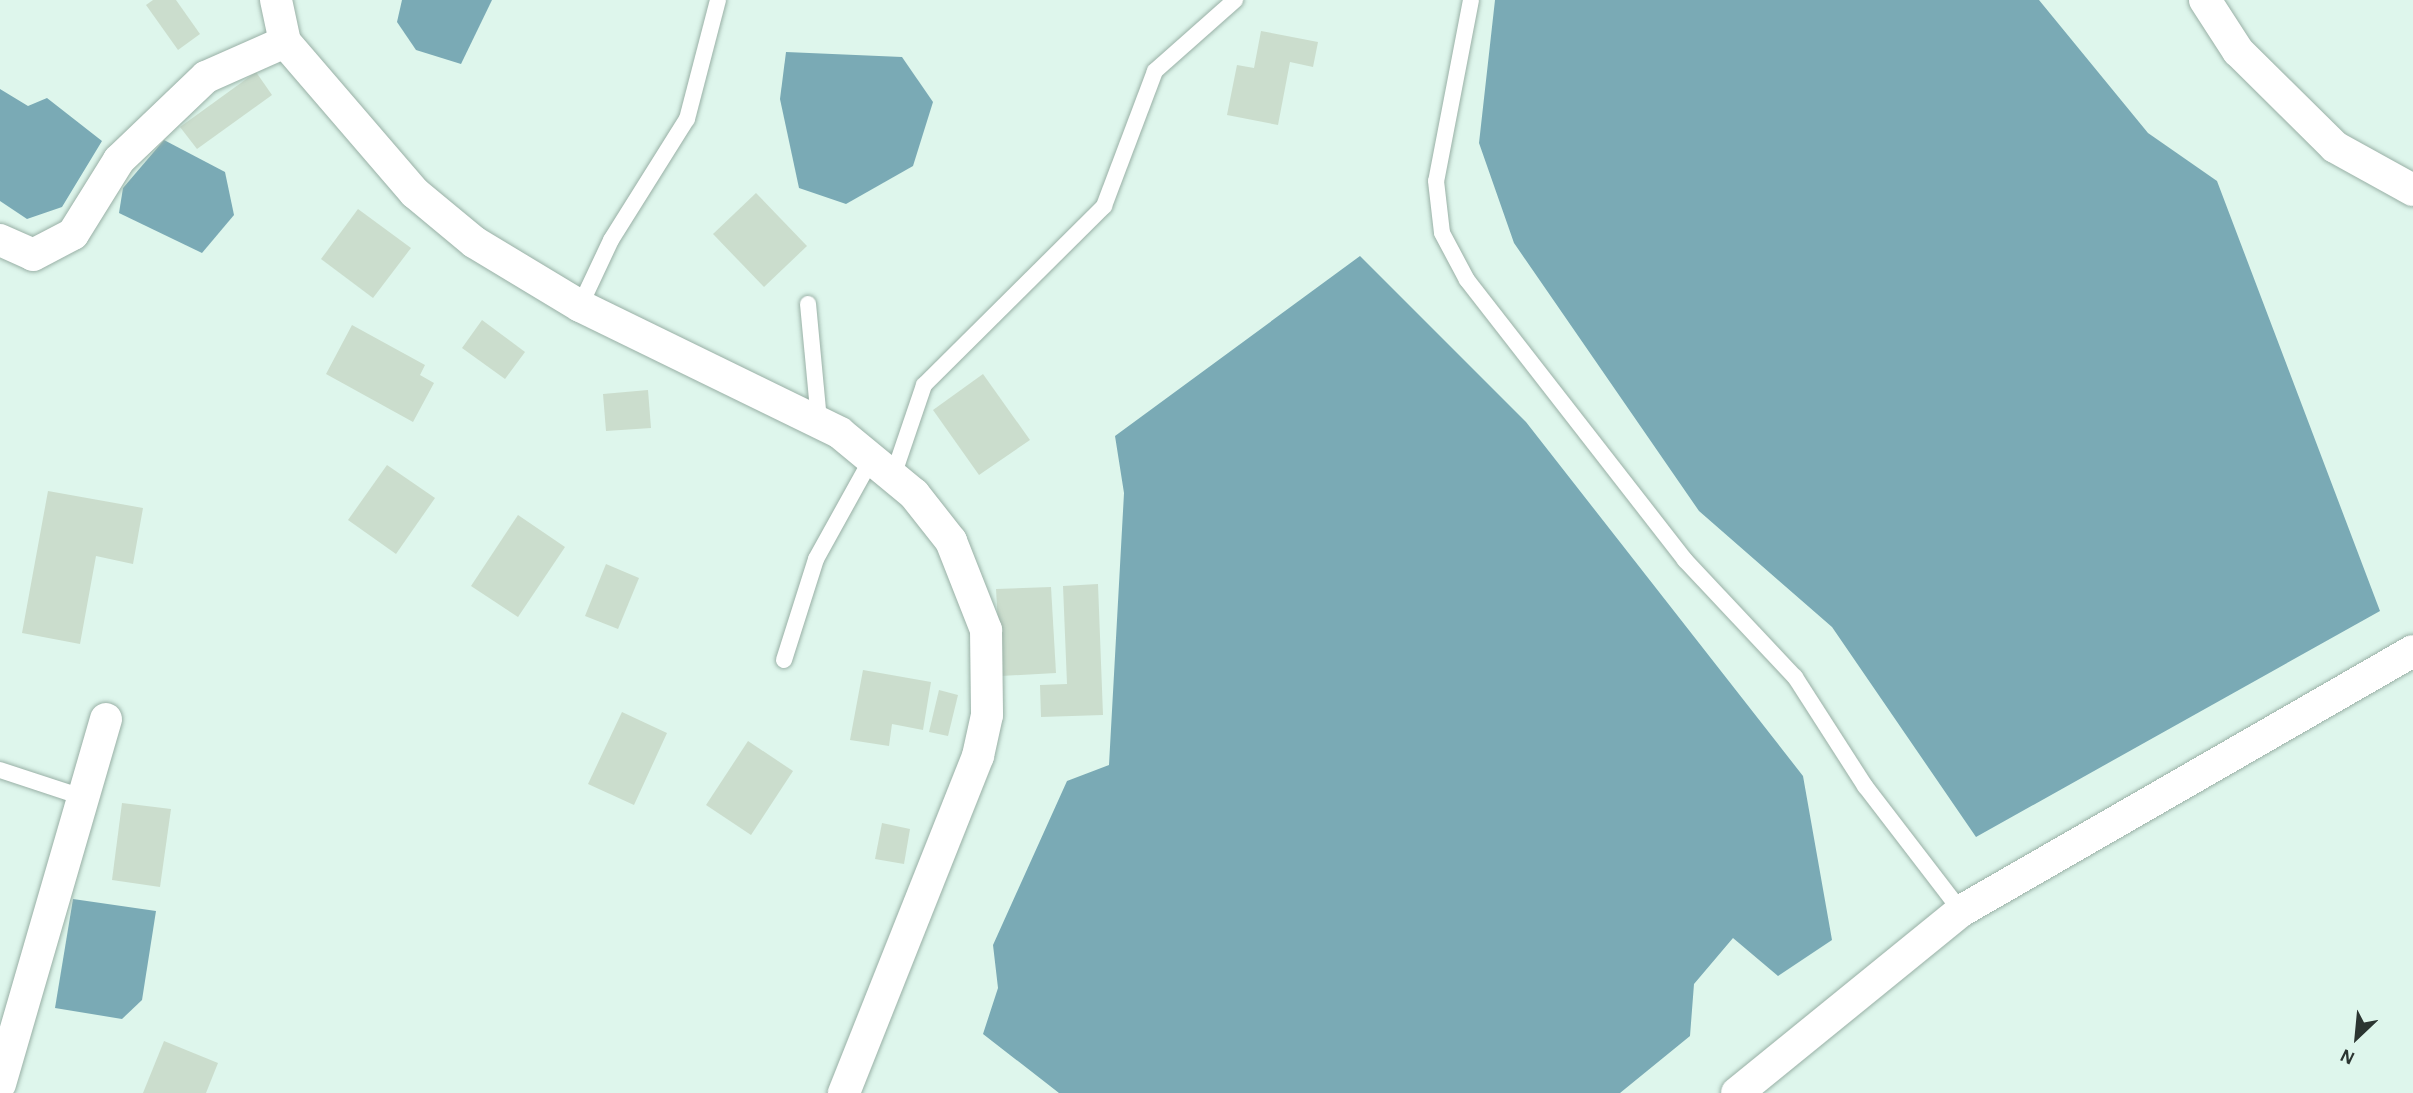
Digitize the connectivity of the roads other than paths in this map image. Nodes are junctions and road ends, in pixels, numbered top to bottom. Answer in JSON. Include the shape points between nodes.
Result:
{"nodes":[{"id":1,"x":276,"y":0,"type":"edge"},
{"id":2,"x":718,"y":0,"type":"edge"},
{"id":3,"x":1235,"y":0,"type":"edge"},
{"id":4,"x":1471,"y":0,"type":"edge"},
{"id":5,"x":2205,"y":0,"type":"edge"},
{"id":6,"x":285,"y":42,"type":"junction"},
{"id":7,"x":2413,"y":190,"type":"edge"},
{"id":8,"x":0,"y":240,"type":"edge"},
{"id":9,"x":808,"y":304,"type":"dead end"},
{"id":10,"x":580,"y":306,"type":"junction"},
{"id":11,"x":819,"y":420,"type":"junction"},
{"id":12,"x":882,"y":467,"type":"junction"},
{"id":13,"x":2413,"y":651,"type":"edge"},
{"id":14,"x":784,"y":660,"type":"dead end"},
{"id":15,"x":106,"y":719,"type":"dead end"},
{"id":16,"x":0,"y":770,"type":"edge"},
{"id":17,"x":82,"y":797,"type":"junction"},
{"id":18,"x":1961,"y":911,"type":"junction"},
{"id":19,"x":0,"y":1084,"type":"edge"},
{"id":20,"x":844,"y":1093,"type":"edge"},
{"id":21,"x":1737,"y":1093,"type":"edge"}],
"edges":[{"from":1,"to":6,"type":"street"},
{"from":2,"to":10,"type":"lane","via":[[687,119],[611,240]]},
{"from":3,"to":12,"type":"lane","via":[[1155,71],[1104,206],[924,385]]},
{"from":4,"to":18,"type":"lane","via":[[1436,181],[1448,245],[1467,280],[1685,560],[1795,677],[1865,786]]},
{"from":5,"to":7,"type":"street","via":[[2238,51],[2334,148]]},
{"from":6,"to":8,"type":"street","via":[[206,77],[119,160],[73,234],[33,255]]},
{"from":6,"to":10,"type":"street","via":[[415,194],[474,242]]},
{"from":9,"to":11,"type":"lane"},
{"from":10,"to":11,"type":"street"},
{"from":11,"to":12,"type":"street"},
{"from":12,"to":14,"type":"lane","via":[[816,559]]},
{"from":12,"to":20,"type":"street","via":[[951,541],[971,580],[986,630],[987,715],[978,756]]},
{"from":13,"to":18,"type":"street"},
{"from":15,"to":17,"type":"street"},
{"from":16,"to":17,"type":"lane"},
{"from":17,"to":19,"type":"street"},
{"from":18,"to":21,"type":"street"}]}
